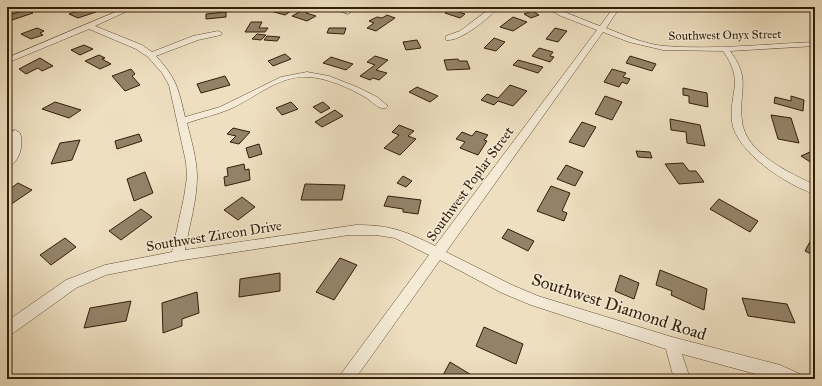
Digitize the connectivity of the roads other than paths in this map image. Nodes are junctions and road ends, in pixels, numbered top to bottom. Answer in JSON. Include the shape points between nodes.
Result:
{"nodes":[{"id":1,"x":133,"y":7,"type":"edge"},
{"id":2,"x":333,"y":7,"type":"edge"},
{"id":3,"x":496,"y":7,"type":"edge"},
{"id":4,"x":547,"y":7,"type":"edge"},
{"id":5,"x":618,"y":7,"type":"edge"},
{"id":6,"x":348,"y":12,"type":"dead end"},
{"id":7,"x":89,"y":26,"type":"junction"},
{"id":8,"x":601,"y":29,"type":"junction"},
{"id":9,"x":218,"y":33,"type":"dead end"},
{"id":10,"x":449,"y":38,"type":"dead end"},
{"id":11,"x":815,"y":44,"type":"edge"},
{"id":12,"x":725,"y":49,"type":"junction"},
{"id":13,"x":151,"y":55,"type":"junction"},
{"id":14,"x":7,"y":61,"type":"edge"},
{"id":15,"x":383,"y":106,"type":"dead end"},
{"id":16,"x":182,"y":121,"type":"junction"},
{"id":17,"x":15,"y":133,"type":"dead end"},
{"id":18,"x":7,"y":163,"type":"edge"},
{"id":19,"x":815,"y":190,"type":"edge"},
{"id":20,"x":437,"y":253,"type":"junction"},
{"id":21,"x":177,"y":256,"type":"junction"},
{"id":22,"x":7,"y":329,"type":"edge"},
{"id":23,"x":672,"y":344,"type":"junction"},
{"id":24,"x":346,"y":379,"type":"edge"},
{"id":25,"x":682,"y":379,"type":"edge"},
{"id":26,"x":795,"y":379,"type":"edge"}],
"edges":[{"from":1,"to":7,"type":"street"},
{"from":2,"to":6,"type":"street"},
{"from":3,"to":10,"type":"street","via":[[463,33]]},
{"from":4,"to":8,"type":"street","name":"Southwest Onyx Street"},
{"from":5,"to":8,"type":"street","name":"Southwest Poplar Street"},
{"from":7,"to":13,"type":"street","via":[[139,47]]},
{"from":7,"to":14,"type":"street"},
{"from":8,"to":12,"type":"street","name":"Southwest Onyx Street","via":[[642,44],[663,48]]},
{"from":8,"to":20,"type":"street","name":"Southwest Poplar Street"},
{"from":9,"to":13,"type":"street","via":[[196,38]]},
{"from":11,"to":12,"type":"street","name":"Southwest Onyx Street"},
{"from":12,"to":19,"type":"street","via":[[740,74],[737,121],[750,148],[761,160]]},
{"from":13,"to":16,"type":"street","via":[[173,85]]},
{"from":15,"to":16,"type":"street","via":[[365,93],[310,74],[273,81],[228,106]]},
{"from":16,"to":21,"type":"street","via":[[192,177]]},
{"from":17,"to":18,"type":"street","via":[[17,144],[13,156]]},
{"from":20,"to":21,"type":"street","name":"Southwest Zircon Drive","via":[[388,231],[368,229]]},
{"from":20,"to":23,"type":"street","name":"Southwest Diamond Road","via":[[536,301]]},
{"from":20,"to":24,"type":"street","name":"Southwest Poplar Street"},
{"from":21,"to":22,"type":"street","name":"Southwest Zircon Drive","via":[[89,275],[50,297]]},
{"from":23,"to":25,"type":"street"},
{"from":23,"to":26,"type":"street","name":"Southwest Diamond Road"}]}
